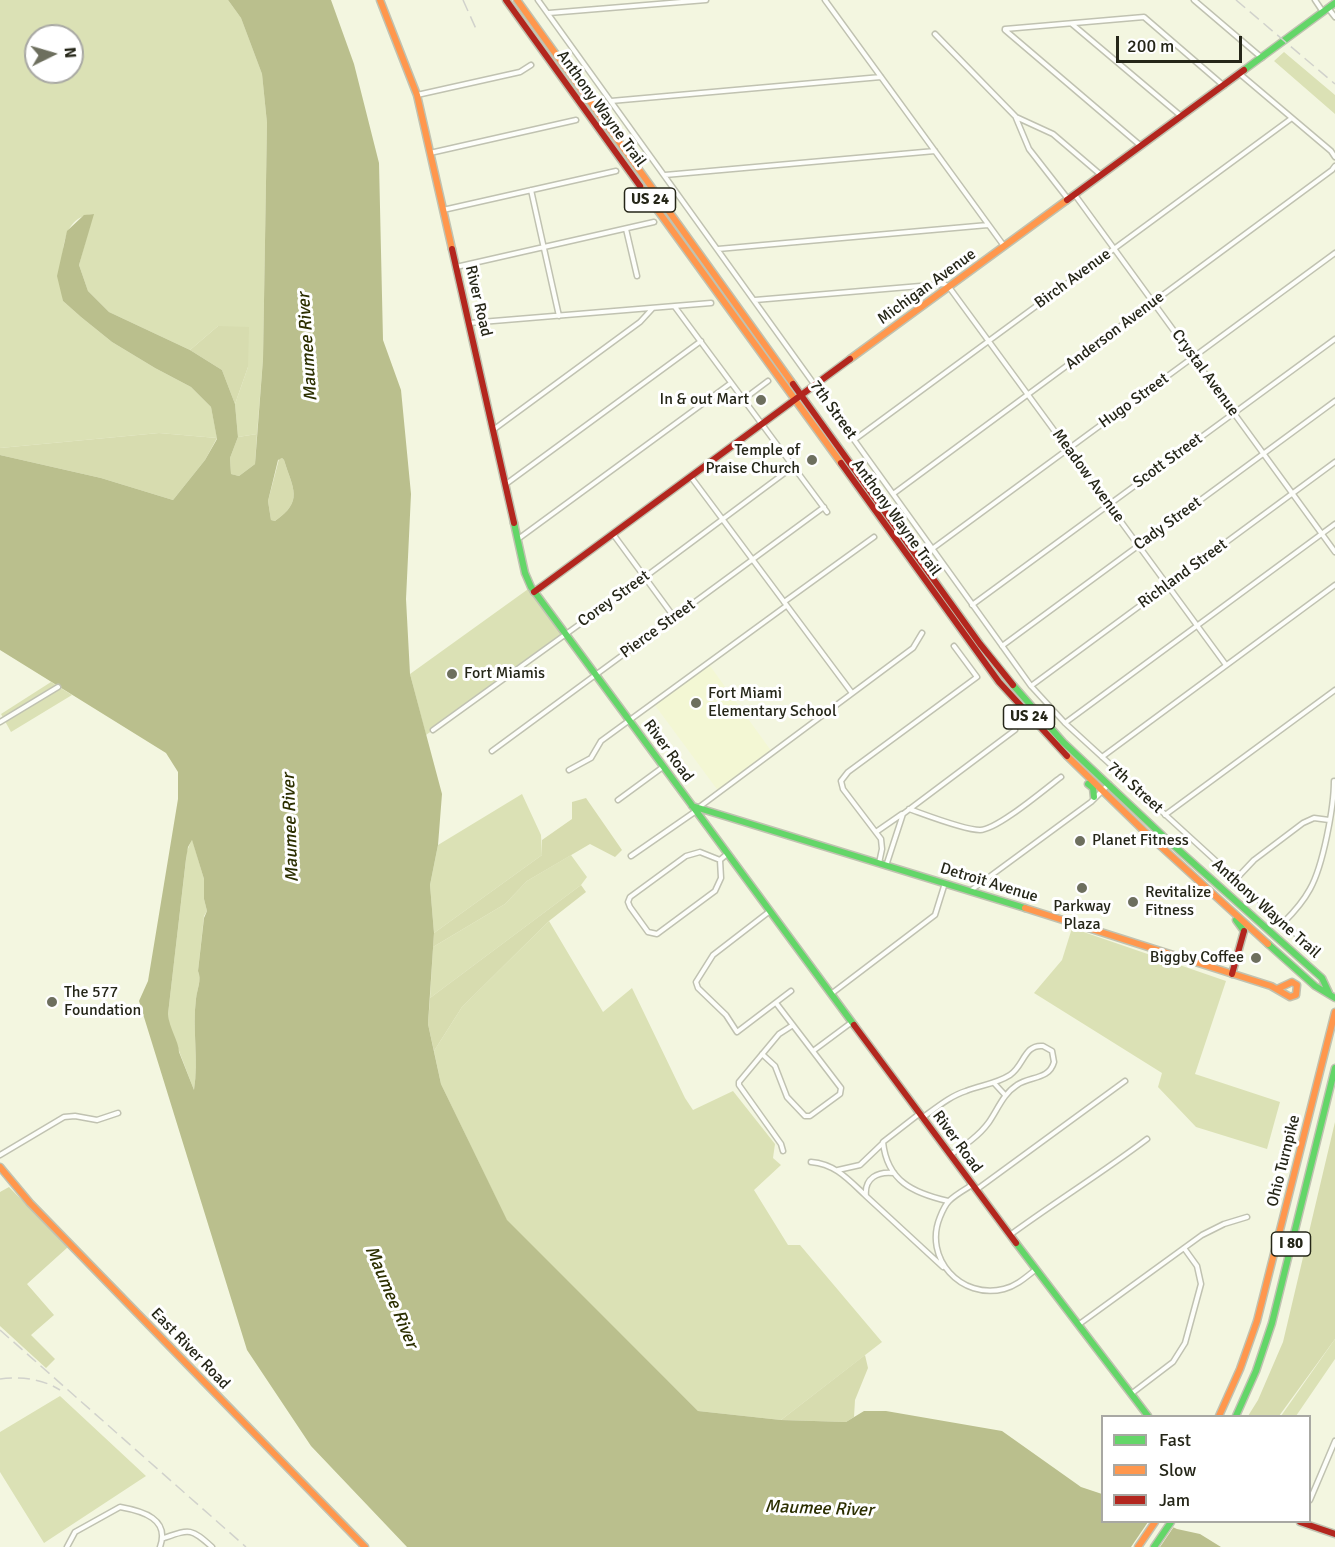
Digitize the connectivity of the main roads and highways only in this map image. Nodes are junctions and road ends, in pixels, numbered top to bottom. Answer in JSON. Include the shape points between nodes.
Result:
{"nodes":[{"id":1,"x":380,"y":0,"type":"edge"},
{"id":2,"x":506,"y":0,"type":"edge"},
{"id":3,"x":517,"y":0,"type":"edge"},
{"id":4,"x":1335,"y":3,"type":"edge"},
{"id":5,"x":802,"y":395,"type":"junction"},
{"id":6,"x":794,"y":401,"type":"junction"},
{"id":7,"x":534,"y":592,"type":"junction"},
{"id":8,"x":1049,"y":739,"type":"junction"},
{"id":9,"x":1094,"y":797,"type":"road end"},
{"id":10,"x":695,"y":808,"type":"junction"},
{"id":11,"x":1178,"y":860,"type":"junction"},
{"id":12,"x":1255,"y":932,"type":"junction"},
{"id":13,"x":1243,"y":940,"type":"junction"},
{"id":14,"x":1232,"y":974,"type":"junction"},
{"id":15,"x":1277,"y":989,"type":"dead end"},
{"id":16,"x":1329,"y":993,"type":"junction"},
{"id":17,"x":1335,"y":998,"type":"edge"},
{"id":18,"x":1335,"y":1012,"type":"edge"},
{"id":19,"x":1335,"y":1068,"type":"edge"},
{"id":20,"x":0,"y":1167,"type":"edge"},
{"id":21,"x":1147,"y":1415,"type":"edge"},
{"id":22,"x":1219,"y":1415,"type":"edge"},
{"id":23,"x":1236,"y":1415,"type":"edge"},
{"id":24,"x":1154,"y":1523,"type":"edge"},
{"id":25,"x":1170,"y":1523,"type":"edge"},
{"id":26,"x":1305,"y":1523,"type":"edge"},
{"id":27,"x":1335,"y":1534,"type":"edge"},
{"id":28,"x":365,"y":1547,"type":"edge"},
{"id":29,"x":1138,"y":1547,"type":"edge"},
{"id":30,"x":1154,"y":1547,"type":"edge"}],
"edges":[{"from":1,"to":7,"type":"main road","name":"River Road","via":[[417,95],[525,573]]},
{"from":2,"to":6,"type":"main road","name":"Anthony Wayne Trail","number":"US 24"},
{"from":3,"to":5,"type":"main road","name":"Anthony Wayne Trail","number":"US 24"},
{"from":4,"to":5,"type":"main road","name":"Michigan Avenue"},
{"from":5,"to":6,"type":"main road","name":"Michigan Avenue"},
{"from":5,"to":16,"type":"main road","name":"Anthony Wayne Trail","number":"US 24","via":[[1023,697],[1063,742],[1322,978]]},
{"from":6,"to":7,"type":"main road","name":"Michigan Avenue"},
{"from":6,"to":8,"type":"main road","name":"Anthony Wayne Trail","number":"US 24","via":[[971,646]]},
{"from":7,"to":10,"type":"main road","name":"River Road"},
{"from":8,"to":9,"type":"main road","via":[[1093,788]]},
{"from":8,"to":11,"type":"main road","name":"Anthony Wayne Trail","number":"US 24"},
{"from":10,"to":14,"type":"main road","name":"Detroit Avenue"},
{"from":10,"to":21,"type":"main road","name":"River Road","via":[[1035,1270]]},
{"from":11,"to":12,"type":"main road","name":"Anthony Wayne Trail","number":"US 24"},
{"from":11,"to":13,"type":"main road","via":[[1240,924]]},
{"from":12,"to":13,"type":"main road"},
{"from":12,"to":16,"type":"main road","name":"Anthony Wayne Trail","number":"US 24","via":[[1315,986]]},
{"from":13,"to":14,"type":"main road"},
{"from":14,"to":15,"type":"main road","name":"Detroit Avenue"},
{"from":16,"to":17,"type":"main road","name":"Anthony Wayne Trail","number":"US 24"},
{"from":18,"to":22,"type":"main road","name":"Ohio Turnpike","number":"I 80","via":[[1257,1321]]},
{"from":19,"to":23,"type":"main road","name":"Ohio Turnpike","number":"I 80","via":[[1272,1323]]},
{"from":20,"to":28,"type":"main road","name":"East River Road","via":[[30,1203]]},
{"from":24,"to":29,"type":"main road"},
{"from":25,"to":30,"type":"main road"},
{"from":26,"to":27,"type":"main road"}]}
